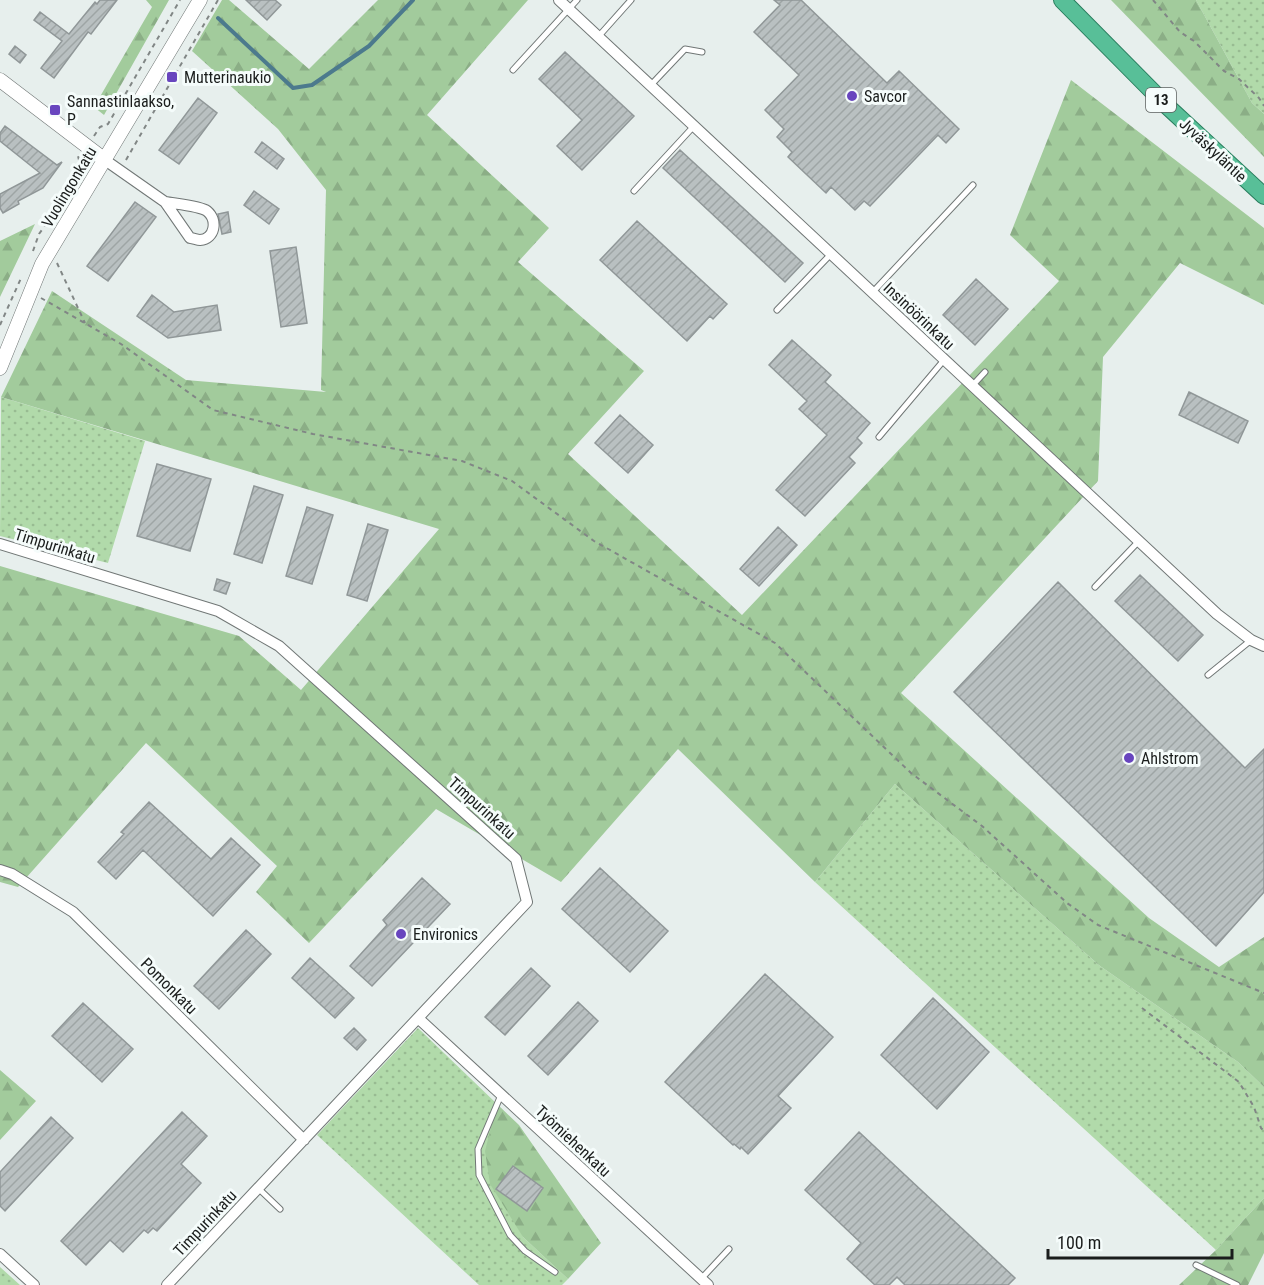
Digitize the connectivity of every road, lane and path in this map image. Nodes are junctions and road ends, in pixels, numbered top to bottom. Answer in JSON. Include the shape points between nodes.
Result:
{"nodes":[{"id":1,"x":200,"y":0,"type":"edge"},
{"id":2,"x":218,"y":0,"type":"edge"},
{"id":3,"x":559,"y":0,"type":"edge"},
{"id":4,"x":577,"y":0,"type":"edge"},
{"id":5,"x":631,"y":0,"type":"edge"},
{"id":6,"x":1062,"y":0,"type":"edge"},
{"id":7,"x":1153,"y":0,"type":"edge"},
{"id":8,"x":568,"y":9,"type":"junction"},
{"id":9,"x":598,"y":37,"type":"junction"},
{"id":10,"x":702,"y":52,"type":"dead end"},
{"id":11,"x":513,"y":70,"type":"dead end"},
{"id":12,"x":0,"y":80,"type":"edge"},
{"id":13,"x":650,"y":86,"type":"junction"},
{"id":14,"x":1264,"y":106,"type":"edge"},
{"id":15,"x":694,"y":126,"type":"junction"},
{"id":16,"x":105,"y":160,"type":"junction"},
{"id":17,"x":120,"y":170,"type":"junction"},
{"id":18,"x":973,"y":185,"type":"dead end"},
{"id":19,"x":634,"y":191,"type":"dead end"},
{"id":20,"x":1264,"y":196,"type":"edge"},
{"id":21,"x":165,"y":202,"type":"junction"},
{"id":22,"x":51,"y":249,"type":"junction"},
{"id":23,"x":831,"y":254,"type":"junction"},
{"id":24,"x":16,"y":288,"type":"dead end"},
{"id":25,"x":31,"y":292,"type":"junction"},
{"id":26,"x":872,"y":293,"type":"junction"},
{"id":27,"x":777,"y":310,"type":"dead end"},
{"id":28,"x":85,"y":323,"type":"junction"},
{"id":29,"x":944,"y":360,"type":"junction"},
{"id":30,"x":0,"y":368,"type":"edge"},
{"id":31,"x":985,"y":372,"type":"dead end"},
{"id":32,"x":972,"y":386,"type":"junction"},
{"id":33,"x":879,"y":437,"type":"dead end"},
{"id":34,"x":1139,"y":541,"type":"junction"},
{"id":35,"x":0,"y":544,"type":"edge"},
{"id":36,"x":1095,"y":587,"type":"dead end"},
{"id":37,"x":1251,"y":639,"type":"junction"},
{"id":38,"x":1264,"y":646,"type":"edge"},
{"id":39,"x":1208,"y":675,"type":"dead end"},
{"id":40,"x":0,"y":870,"type":"edge"},
{"id":41,"x":1264,"y":993,"type":"edge"},
{"id":42,"x":1142,"y":1008,"type":"dead end"},
{"id":43,"x":418,"y":1018,"type":"junction"},
{"id":44,"x":501,"y":1095,"type":"junction"},
{"id":45,"x":1264,"y":1131,"type":"edge"},
{"id":46,"x":304,"y":1140,"type":"junction"},
{"id":47,"x":258,"y":1188,"type":"junction"},
{"id":48,"x":280,"y":1209,"type":"dead end"},
{"id":49,"x":729,"y":1249,"type":"dead end"},
{"id":50,"x":0,"y":1254,"type":"edge"},
{"id":51,"x":1196,"y":1265,"type":"dead end"},
{"id":52,"x":555,"y":1272,"type":"dead end"},
{"id":53,"x":704,"y":1282,"type":"edge"},
{"id":54,"x":34,"y":1285,"type":"edge"},
{"id":55,"x":167,"y":1285,"type":"edge"},
{"id":56,"x":1237,"y":1285,"type":"edge"}],
"edges":[{"from":1,"to":16,"type":"street","name":"Vuolingonkatu"},
{"from":2,"to":17,"type":"path"},
{"from":3,"to":8,"type":"street","name":"Insinöörinkatu"},
{"from":4,"to":8,"type":"lane"},
{"from":5,"to":9,"type":"lane"},
{"from":6,"to":20,"type":"highway","name":"Jyväskyläntie","number":"13"},
{"from":7,"to":14,"type":"path","via":[[1180,32],[1224,71],[1239,79]]},
{"from":8,"to":9,"type":"street","name":"Insinöörinkatu"},
{"from":8,"to":11,"type":"lane"},
{"from":9,"to":13,"type":"street","name":"Insinöörinkatu"},
{"from":10,"to":13,"type":"lane","via":[[686,49]]},
{"from":12,"to":16,"type":"street"},
{"from":13,"to":15,"type":"street","name":"Insinöörinkatu"},
{"from":15,"to":19,"type":"lane"},
{"from":15,"to":23,"type":"street","name":"Insinöörinkatu"},
{"from":16,"to":17,"type":"street"},
{"from":16,"to":22,"type":"street","name":"Vuolingonkatu"},
{"from":17,"to":21,"type":"street"},
{"from":18,"to":26,"type":"lane"},
{"from":21,"to":21,"type":"street","via":[[190,238],[200,240],[210,235],[213,217],[206,209]]},
{"from":22,"to":25,"type":"street","name":"Vuolingonkatu"},
{"from":22,"to":28,"type":"path"},
{"from":23,"to":26,"type":"street","name":"Insinöörinkatu"},
{"from":23,"to":27,"type":"lane"},
{"from":24,"to":25,"type":"path"},
{"from":25,"to":28,"type":"path"},
{"from":25,"to":30,"type":"street","name":"Vuolingonkatu"},
{"from":26,"to":29,"type":"street","name":"Insinöörinkatu"},
{"from":28,"to":41,"type":"path","via":[[213,410],[313,434],[462,461],[512,481],[594,541],[775,643],[911,772],[982,826],[1067,903],[1098,925]]},
{"from":29,"to":32,"type":"street","name":"Insinöörinkatu"},
{"from":29,"to":33,"type":"lane"},
{"from":31,"to":32,"type":"lane"},
{"from":32,"to":34,"type":"street","name":"Insinöörinkatu"},
{"from":34,"to":36,"type":"lane"},
{"from":34,"to":37,"type":"street","name":"Insinöörinkatu","via":[[1217,614]]},
{"from":35,"to":43,"type":"street","name":"Timpurinkatu","via":[[218,611],[279,646],[516,859],[527,902]]},
{"from":37,"to":38,"type":"street","name":"Insinöörinkatu"},
{"from":37,"to":39,"type":"lane"},
{"from":40,"to":46,"type":"street","name":"Pomonkatu","via":[[73,912]]},
{"from":42,"to":45,"type":"path","via":[[1239,1082]]},
{"from":43,"to":44,"type":"street","name":"Työmiehenkatu"},
{"from":43,"to":46,"type":"street","name":"Timpurinkatu"},
{"from":44,"to":52,"type":"lane","via":[[478,1149],[479,1175],[510,1235]]},
{"from":44,"to":53,"type":"street","name":"Työmiehenkatu"},
{"from":46,"to":47,"type":"street","name":"Timpurinkatu"},
{"from":47,"to":48,"type":"lane"},
{"from":47,"to":55,"type":"street","name":"Timpurinkatu"},
{"from":49,"to":53,"type":"lane"},
{"from":50,"to":54,"type":"street"},
{"from":51,"to":56,"type":"lane"}]}
